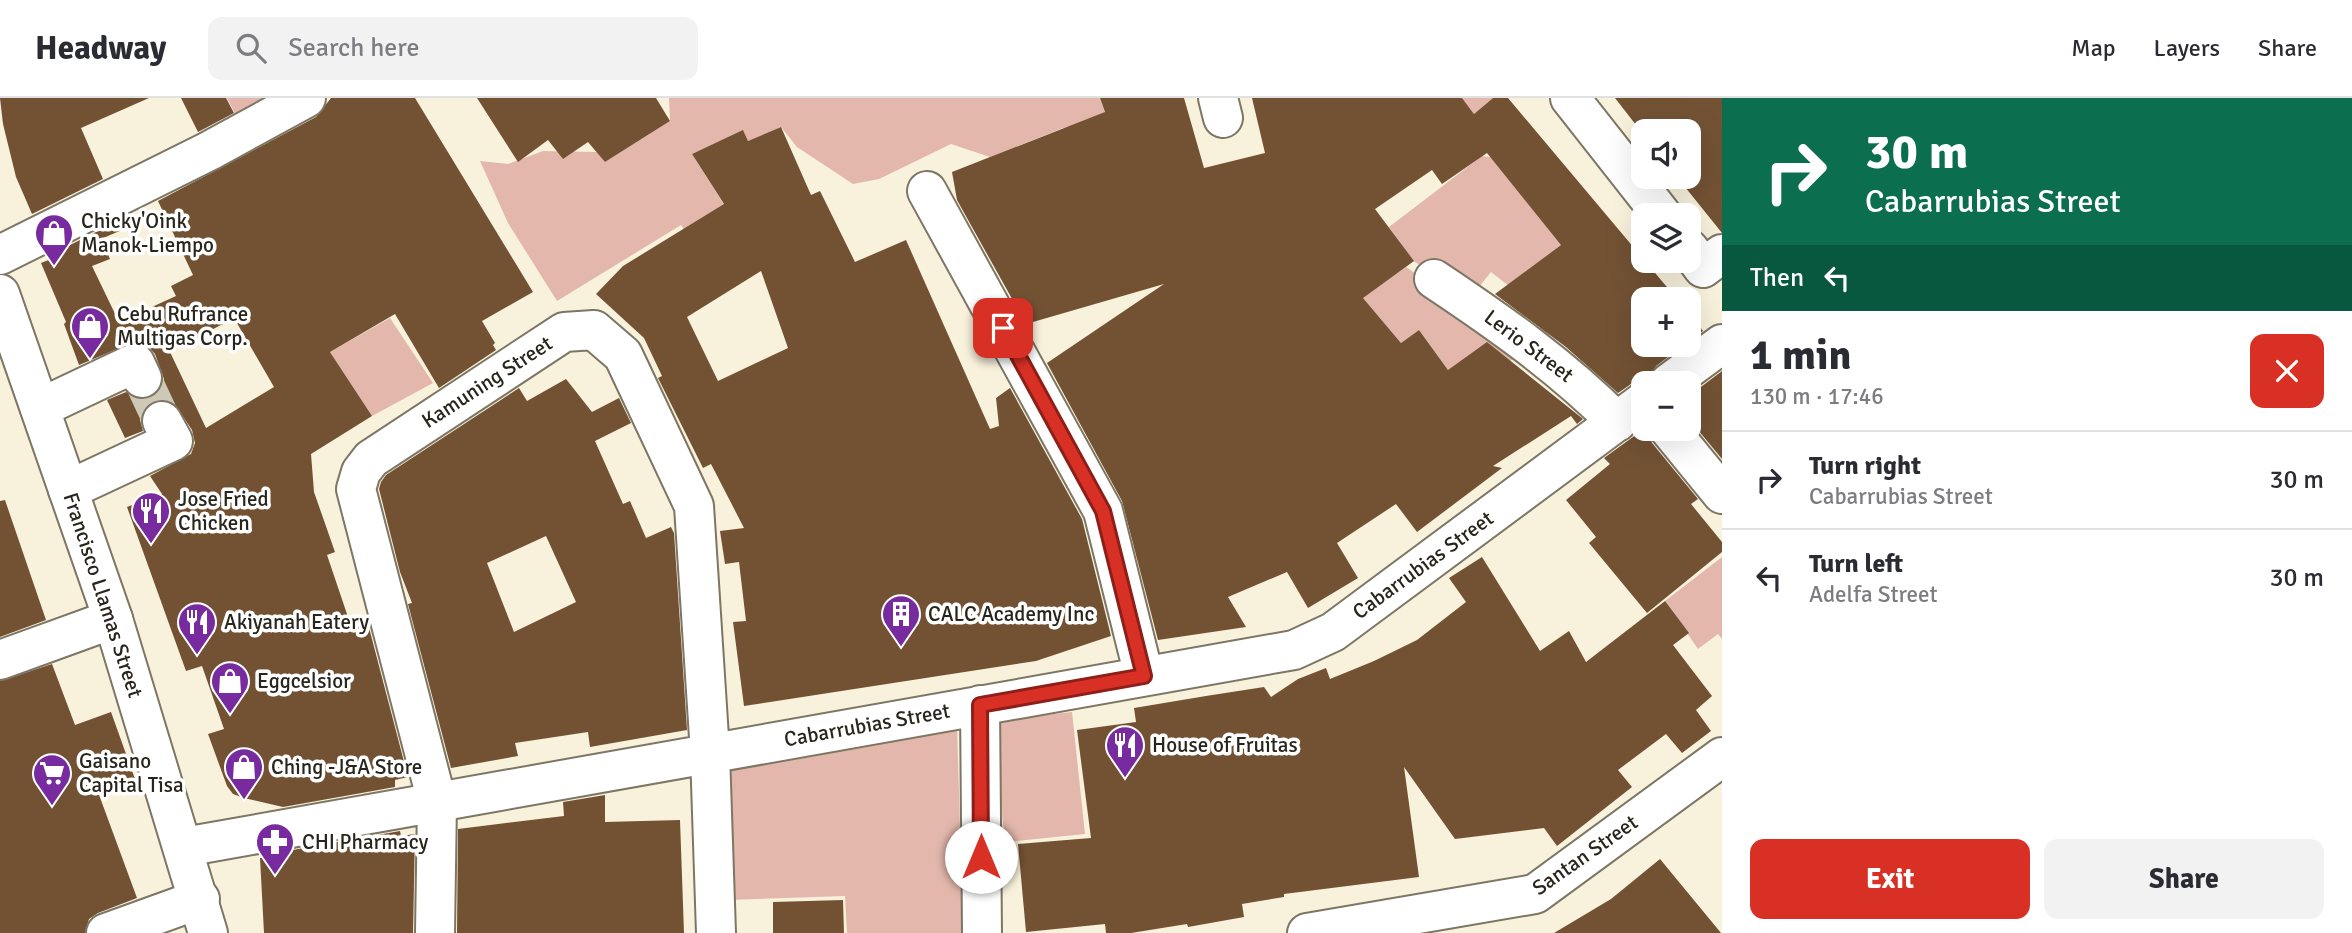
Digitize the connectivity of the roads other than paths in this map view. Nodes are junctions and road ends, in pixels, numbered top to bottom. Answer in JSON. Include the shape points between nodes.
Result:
{"nodes":[{"id":1,"x":306,"y":98,"type":"edge"},
{"id":2,"x":1570,"y":98,"type":"edge"},
{"id":3,"x":927,"y":191,"type":"dead end"},
{"id":4,"x":1653,"y":203,"type":"edge"},
{"id":5,"x":0,"y":255,"type":"edge"},
{"id":6,"x":1434,"y":278,"type":"dead end"},
{"id":7,"x":0,"y":294,"type":"edge"},
{"id":8,"x":1722,"y":344,"type":"edge"},
{"id":9,"x":1685,"y":371,"type":"edge"},
{"id":10,"x":142,"y":378,"type":"dead end"},
{"id":11,"x":40,"y":408,"type":"junction"},
{"id":12,"x":1630,"y":412,"type":"edge"},
{"id":13,"x":162,"y":421,"type":"tunnel mouth"},
{"id":14,"x":1679,"y":441,"type":"edge"},
{"id":15,"x":68,"y":491,"type":"junction"},
{"id":16,"x":1722,"y":494,"type":"edge"},
{"id":17,"x":113,"y":618,"type":"junction"},
{"id":18,"x":0,"y":660,"type":"edge"},
{"id":19,"x":1144,"y":676,"type":"junction"},
{"id":20,"x":980,"y":705,"type":"junction"},
{"id":21,"x":710,"y":753,"type":"junction"},
{"id":22,"x":1722,"y":757,"type":"edge"},
{"id":23,"x":437,"y":802,"type":"junction"},
{"id":24,"x":184,"y":847,"type":"junction"},
{"id":25,"x":202,"y":921,"type":"edge"},
{"id":26,"x":106,"y":933,"type":"edge"},
{"id":27,"x":435,"y":933,"type":"edge"},
{"id":28,"x":716,"y":933,"type":"edge"},
{"id":29,"x":982,"y":933,"type":"edge"},
{"id":30,"x":1307,"y":933,"type":"edge"}],
"edges":[{"from":1,"to":5,"type":"street"},
{"from":2,"to":4,"type":"street"},
{"from":3,"to":19,"type":"street","via":[[1103,511]]},
{"from":6,"to":12,"type":"street","name":"Lerio Street","via":[[1525,339],[1574,379]]},
{"from":7,"to":11,"type":"street","name":"Francisco Llamas Street"},
{"from":8,"to":9,"type":"street"},
{"from":10,"to":11,"type":"street","via":[[135,363]]},
{"from":11,"to":15,"type":"street","name":"Francisco Llamas Street"},
{"from":12,"to":19,"type":"street","name":"Cabarrubias Street","via":[[1333,632],[1294,650]]},
{"from":13,"to":15,"type":"street","via":[[173,441]]},
{"from":14,"to":16,"type":"street"},
{"from":15,"to":17,"type":"street","name":"Francisco Llamas Street"},
{"from":17,"to":18,"type":"street"},
{"from":17,"to":24,"type":"street","name":"Francisco Llamas Street"},
{"from":19,"to":20,"type":"street","name":"Cabarrubias Street"},
{"from":20,"to":21,"type":"street","name":"Cabarrubias Street"},
{"from":20,"to":29,"type":"street"},
{"from":21,"to":23,"type":"street","name":"Cabarrubias Street"},
{"from":21,"to":23,"type":"street","name":"Kamuning Street","via":[[694,506],[623,355],[594,330],[564,331],[370,458],[356,489]]},
{"from":21,"to":28,"type":"street","name":"Kamuning Street"},
{"from":22,"to":30,"type":"street","name":"Santan Street","via":[[1535,894]]},
{"from":23,"to":24,"type":"street","name":"Cabarrubias Street"},
{"from":23,"to":27,"type":"street","name":"Kamuning Street"},
{"from":24,"to":25,"type":"street","name":"Francisco Llamas Street"},
{"from":25,"to":26,"type":"street"}]}
